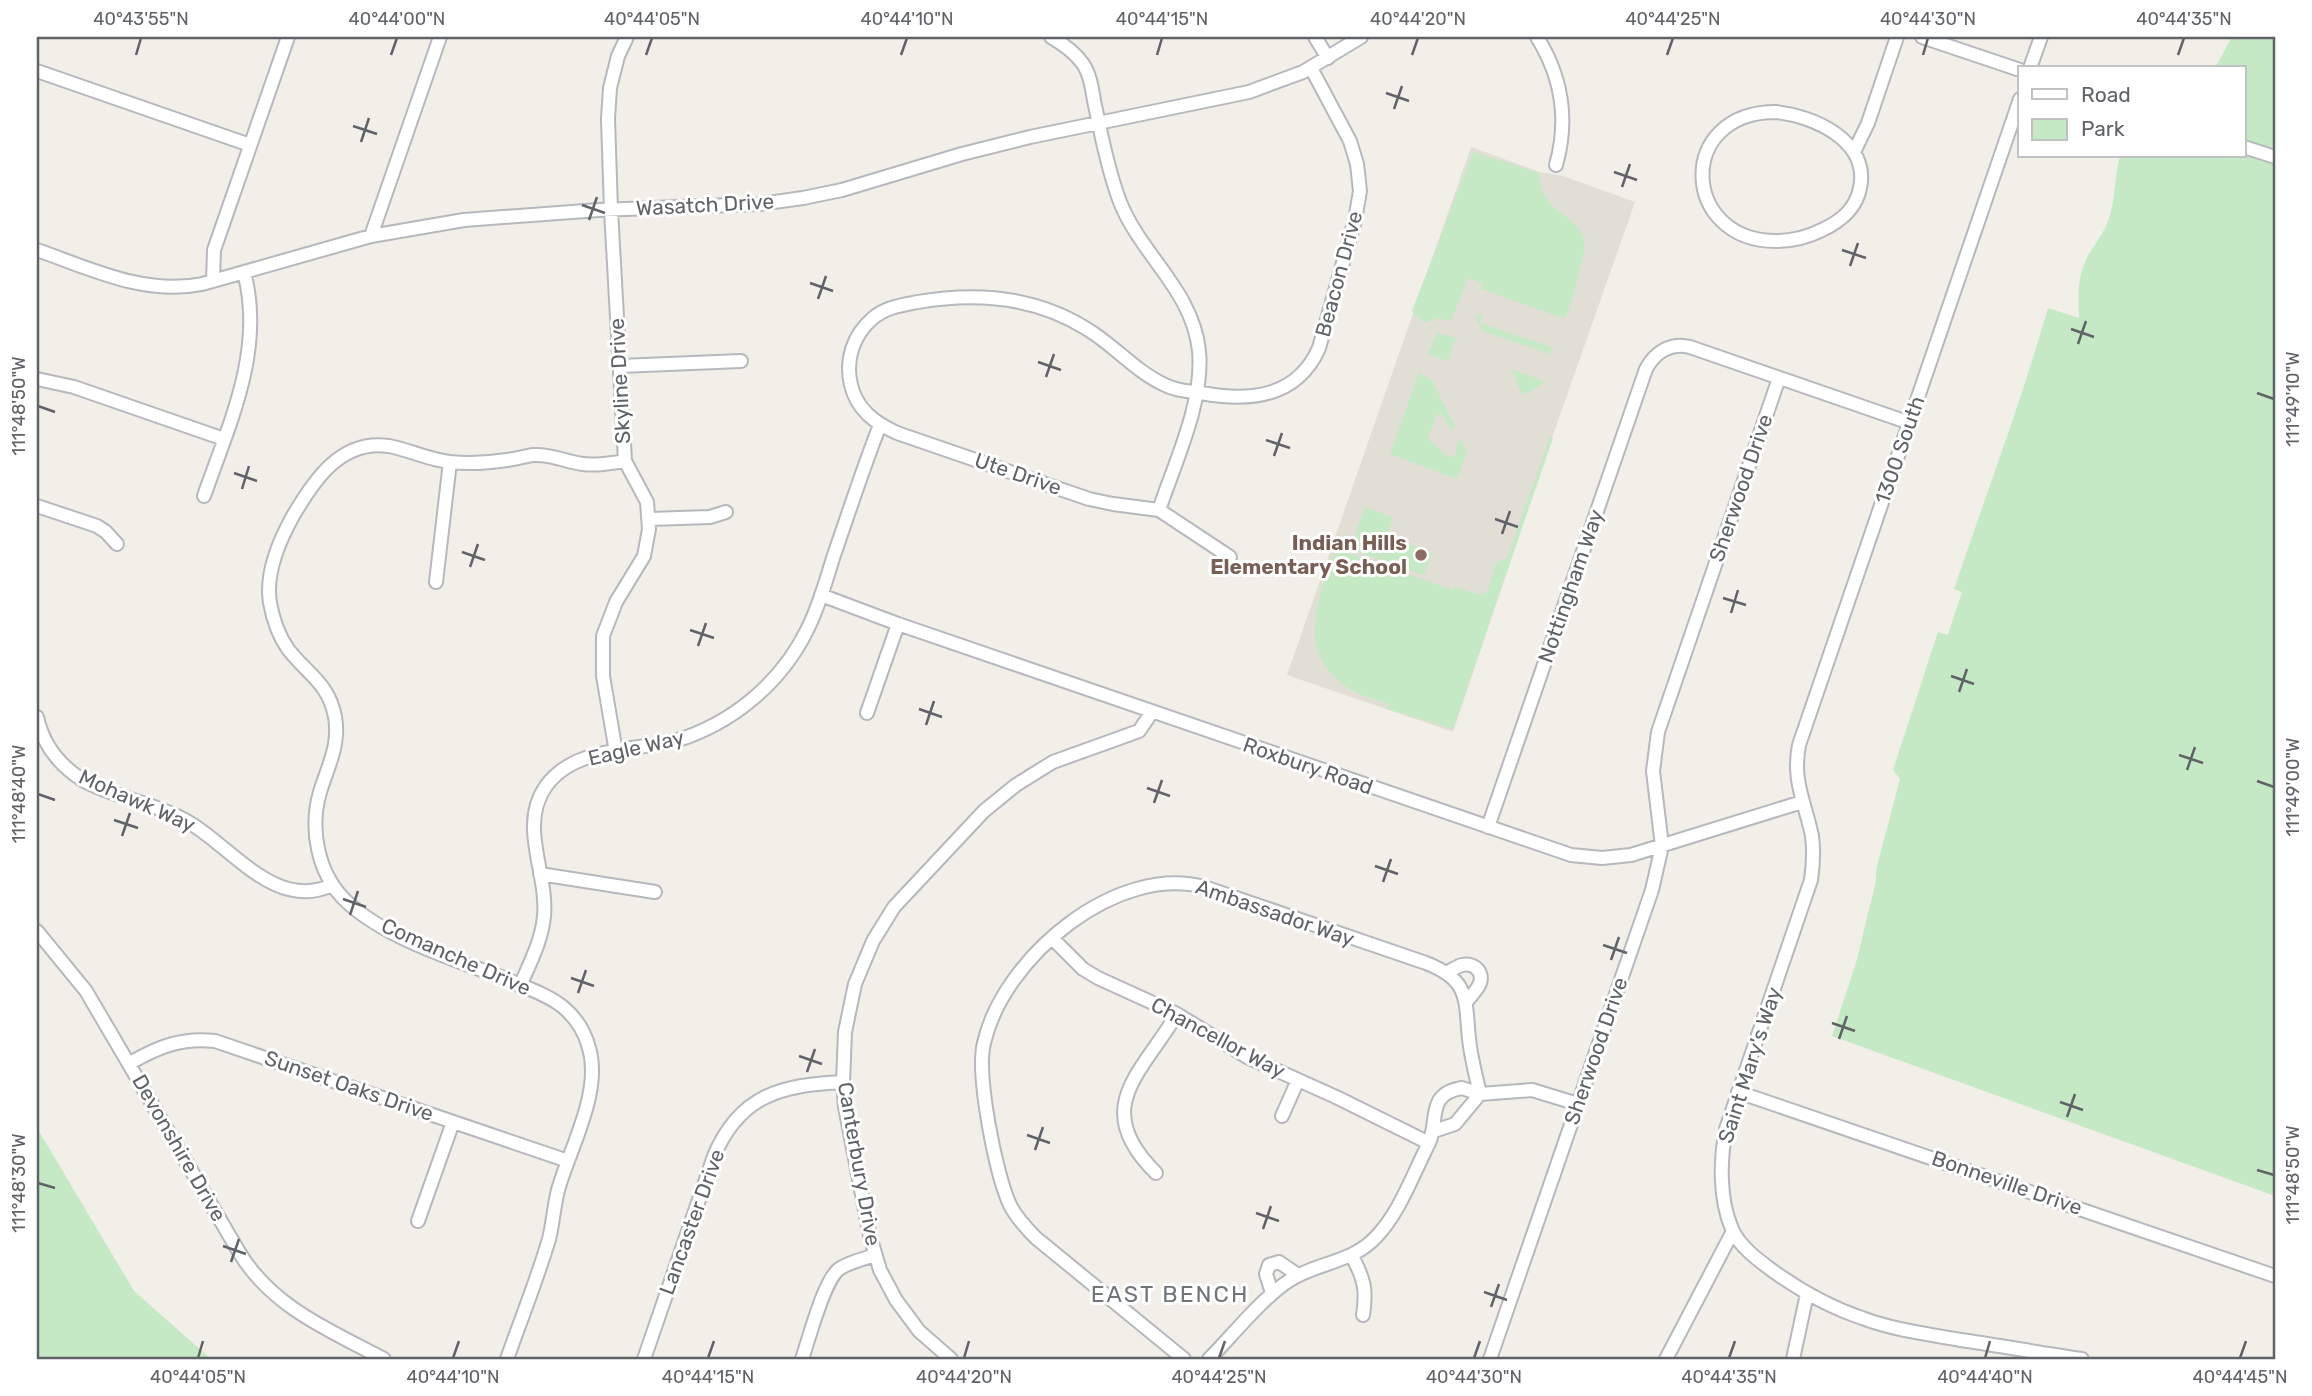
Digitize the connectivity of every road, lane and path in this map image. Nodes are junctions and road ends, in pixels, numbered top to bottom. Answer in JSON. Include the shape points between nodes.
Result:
{"nodes":[{"id":1,"x":288,"y":37,"type":"edge"},
{"id":2,"x":440,"y":37,"type":"edge"},
{"id":3,"x":627,"y":37,"type":"edge"},
{"id":4,"x":1051,"y":37,"type":"edge"},
{"id":5,"x":1315,"y":37,"type":"edge"},
{"id":6,"x":1361,"y":37,"type":"edge"},
{"id":7,"x":1537,"y":37,"type":"edge"},
{"id":8,"x":1898,"y":37,"type":"edge"},
{"id":9,"x":1922,"y":37,"type":"edge"},
{"id":10,"x":2041,"y":37,"type":"edge"},
{"id":11,"x":1328,"y":58,"type":"junction"},
{"id":12,"x":2031,"y":66,"type":"edge"},
{"id":13,"x":1311,"y":68,"type":"junction"},
{"id":14,"x":2018,"y":69,"type":"edge"},
{"id":15,"x":37,"y":71,"type":"edge"},
{"id":16,"x":2018,"y":105,"type":"edge"},
{"id":17,"x":1098,"y":121,"type":"junction"},
{"id":18,"x":250,"y":145,"type":"junction"},
{"id":19,"x":2246,"y":148,"type":"edge"},
{"id":20,"x":1854,"y":152,"type":"junction"},
{"id":21,"x":2275,"y":157,"type":"edge"},
{"id":22,"x":1556,"y":165,"type":"dead end"},
{"id":23,"x":611,"y":210,"type":"junction"},
{"id":24,"x":371,"y":236,"type":"junction"},
{"id":25,"x":37,"y":250,"type":"edge"},
{"id":26,"x":244,"y":272,"type":"junction"},
{"id":27,"x":213,"y":281,"type":"junction"},
{"id":28,"x":741,"y":361,"type":"dead end"},
{"id":29,"x":620,"y":366,"type":"junction"},
{"id":30,"x":1779,"y":378,"type":"junction"},
{"id":31,"x":37,"y":379,"type":"edge"},
{"id":32,"x":1197,"y":393,"type":"junction"},
{"id":33,"x":1910,"y":423,"type":"junction"},
{"id":34,"x":880,"y":425,"type":"junction"},
{"id":35,"x":224,"y":439,"type":"junction"},
{"id":36,"x":625,"y":461,"type":"junction"},
{"id":37,"x":450,"y":462,"type":"junction"},
{"id":38,"x":204,"y":496,"type":"dead end"},
{"id":39,"x":37,"y":506,"type":"edge"},
{"id":40,"x":1159,"y":510,"type":"junction"},
{"id":41,"x":726,"y":512,"type":"dead end"},
{"id":42,"x":649,"y":519,"type":"junction"},
{"id":43,"x":117,"y":544,"type":"dead end"},
{"id":44,"x":1230,"y":557,"type":"dead end"},
{"id":45,"x":436,"y":582,"type":"dead end"},
{"id":46,"x":821,"y":595,"type":"junction"},
{"id":47,"x":898,"y":624,"type":"junction"},
{"id":48,"x":1152,"y":712,"type":"junction"},
{"id":49,"x":867,"y":713,"type":"dead end"},
{"id":50,"x":37,"y":717,"type":"edge"},
{"id":51,"x":616,"y":752,"type":"junction"},
{"id":52,"x":1802,"y":802,"type":"junction"},
{"id":53,"x":1488,"y":827,"type":"junction"},
{"id":54,"x":1662,"y":846,"type":"junction"},
{"id":55,"x":540,"y":874,"type":"junction"},
{"id":56,"x":332,"y":885,"type":"junction"},
{"id":57,"x":655,"y":892,"type":"dead end"},
{"id":58,"x":37,"y":931,"type":"edge"},
{"id":59,"x":1053,"y":939,"type":"junction"},
{"id":60,"x":1446,"y":973,"type":"junction"},
{"id":61,"x":520,"y":986,"type":"junction"},
{"id":62,"x":1466,"y":1001,"type":"junction"},
{"id":63,"x":1177,"y":1014,"type":"junction"},
{"id":64,"x":130,"y":1063,"type":"junction"},
{"id":65,"x":1298,"y":1080,"type":"junction"},
{"id":66,"x":843,"y":1082,"type":"junction"},
{"id":67,"x":1738,"y":1092,"type":"junction"},
{"id":68,"x":1480,"y":1094,"type":"junction"},
{"id":69,"x":1578,"y":1104,"type":"junction"},
{"id":70,"x":1282,"y":1116,"type":"dead end"},
{"id":71,"x":453,"y":1122,"type":"junction"},
{"id":72,"x":1434,"y":1131,"type":"junction"},
{"id":73,"x":1429,"y":1143,"type":"junction"},
{"id":74,"x":568,"y":1161,"type":"junction"},
{"id":75,"x":1156,"y":1173,"type":"dead end"},
{"id":76,"x":418,"y":1221,"type":"dead end"},
{"id":77,"x":1733,"y":1231,"type":"junction"},
{"id":78,"x":875,"y":1255,"type":"junction"},
{"id":79,"x":1352,"y":1256,"type":"junction"},
{"id":80,"x":1298,"y":1275,"type":"junction"},
{"id":81,"x":2275,"y":1276,"type":"edge"},
{"id":82,"x":1272,"y":1293,"type":"junction"},
{"id":83,"x":1807,"y":1294,"type":"junction"},
{"id":84,"x":1363,"y":1315,"type":"dead end"},
{"id":85,"x":384,"y":1359,"type":"edge"},
{"id":86,"x":507,"y":1359,"type":"edge"},
{"id":87,"x":644,"y":1359,"type":"edge"},
{"id":88,"x":802,"y":1359,"type":"edge"},
{"id":89,"x":951,"y":1359,"type":"edge"},
{"id":90,"x":1184,"y":1359,"type":"edge"},
{"id":91,"x":1209,"y":1359,"type":"edge"},
{"id":92,"x":1490,"y":1359,"type":"edge"},
{"id":93,"x":1666,"y":1359,"type":"edge"},
{"id":94,"x":1793,"y":1359,"type":"edge"},
{"id":95,"x":2082,"y":1359,"type":"edge"}],
"edges":[{"from":1,"to":18,"type":"street"},
{"from":2,"to":24,"type":"street"},
{"from":3,"to":23,"type":"street","name":"Skyline Drive","via":[[610,88]]},
{"from":4,"to":17,"type":"street","via":[[1084,65]]},
{"from":5,"to":11,"type":"street"},
{"from":6,"to":11,"type":"street","name":"Wasatch Drive"},
{"from":7,"to":22,"type":"street","via":[[1555,71],[1562,103],[1563,134]]},
{"from":8,"to":20,"type":"street"},
{"from":9,"to":14,"type":"street"},
{"from":10,"to":12,"type":"street"},
{"from":11,"to":13,"type":"street","name":"Wasatch Drive"},
{"from":13,"to":17,"type":"street","name":"Wasatch Drive","via":[[1238,95]]},
{"from":13,"to":32,"type":"street","name":"Beacon Drive","via":[[1354,151],[1360,191],[1322,340],[1304,372],[1274,392],[1227,398]]},
{"from":15,"to":18,"type":"street"},
{"from":16,"to":33,"type":"street","name":"1300 South"},
{"from":17,"to":23,"type":"street","name":"Wasatch Drive","via":[[803,198]]},
{"from":17,"to":32,"type":"street","via":[[1125,214],[1179,293],[1194,327],[1199,352]]},
{"from":18,"to":27,"type":"street","via":[[214,250]]},
{"from":19,"to":21,"type":"street"},
{"from":20,"to":20,"type":"street","via":[[1861,174],[1852,209],[1837,222],[1802,237],[1775,241],[1735,232],[1718,218],[1703,186],[1704,162],[1713,140],[1729,123],[1751,114],[1776,112],[1809,119]]},
{"from":23,"to":24,"type":"street","name":"Wasatch Drive","via":[[484,218]]},
{"from":23,"to":29,"type":"street","name":"Skyline Drive"},
{"from":24,"to":26,"type":"street","name":"Wasatch Drive"},
{"from":25,"to":27,"type":"street","name":"Wasatch Drive","via":[[153,286]]},
{"from":26,"to":27,"type":"street","name":"Wasatch Drive"},
{"from":26,"to":35,"type":"street","via":[[251,312],[250,344],[245,376]]},
{"from":28,"to":29,"type":"street"},
{"from":29,"to":36,"type":"street","name":"Skyline Drive"},
{"from":30,"to":33,"type":"street"},
{"from":30,"to":53,"type":"street","name":"Nottingham Way","via":[[1684,346],[1673,346],[1653,358]]},
{"from":30,"to":54,"type":"street","name":"Sherwood Drive","via":[[1658,732],[1653,771]]},
{"from":31,"to":35,"type":"street","via":[[74,387]]},
{"from":32,"to":34,"type":"street","name":"Beacon Drive","via":[[1160,383],[1099,336],[1051,311],[1011,300],[938,298],[882,312],[855,342],[849,366],[852,389],[863,409]]},
{"from":32,"to":40,"type":"street"},
{"from":33,"to":52,"type":"street","name":"1300 South","via":[[1799,745],[1796,775]]},
{"from":34,"to":40,"type":"street","name":"Ute Drive","via":[[1089,499]]},
{"from":34,"to":46,"type":"street","name":"Eagle Way"},
{"from":35,"to":38,"type":"street"},
{"from":36,"to":37,"type":"street","name":"Comanche Drive","via":[[586,465],[532,455],[487,463]]},
{"from":36,"to":42,"type":"street","name":"Skyline Drive","via":[[645,495]]},
{"from":37,"to":45,"type":"street"},
{"from":37,"to":56,"type":"street","name":"Comanche Drive","via":[[385,446],[343,454],[305,495],[282,538],[271,572],[269,598],[277,629],[290,651],[320,682],[335,714],[336,743],[316,821],[319,854]]},
{"from":39,"to":43,"type":"street","via":[[97,526]]},
{"from":40,"to":44,"type":"street"},
{"from":41,"to":42,"type":"street","via":[[710,517]]},
{"from":42,"to":51,"type":"street","name":"Skyline Drive","via":[[644,556],[615,603],[603,636],[603,676]]},
{"from":46,"to":47,"type":"street","name":"Roxbury Road"},
{"from":46,"to":51,"type":"street","name":"Eagle Way","via":[[807,631],[787,663],[747,704],[689,737]]},
{"from":47,"to":48,"type":"street","name":"Roxbury Road"},
{"from":47,"to":49,"type":"street"},
{"from":48,"to":53,"type":"street","name":"Roxbury Road"},
{"from":48,"to":66,"type":"street","name":"Canterbury Drive","via":[[1139,731],[1053,762],[1008,791],[905,893],[873,941],[855,984],[845,1032]]},
{"from":50,"to":56,"type":"street","name":"Mohawk Way","via":[[54,754],[84,781],[190,822],[278,886],[310,892]]},
{"from":51,"to":55,"type":"street","name":"Eagle Way","via":[[571,764],[546,787],[533,826]]},
{"from":52,"to":54,"type":"street","name":"Roxbury Road"},
{"from":52,"to":67,"type":"street","name":"Saint Mary's Way","via":[[1812,840],[1811,880]]},
{"from":53,"to":54,"type":"street","name":"Roxbury Road","via":[[1581,856],[1621,856]]},
{"from":54,"to":69,"type":"street","name":"Sherwood Drive","via":[[1652,890]]},
{"from":55,"to":57,"type":"street"},
{"from":55,"to":61,"type":"street","name":"Eagle Way","via":[[542,928]]},
{"from":56,"to":61,"type":"street","name":"Comanche Drive","via":[[355,908],[403,938]]},
{"from":58,"to":64,"type":"street","name":"Devonshire Drive","via":[[86,991]]},
{"from":59,"to":60,"type":"street","name":"Ambassador Way","via":[[1103,902],[1149,886],[1184,883]]},
{"from":59,"to":63,"type":"street","name":"Chancellor Way","via":[[1090,974]]},
{"from":59,"to":90,"type":"street","name":"Ambassador Way","via":[[1009,986],[992,1016],[984,1044],[983,1090],[1001,1181],[1016,1214],[1036,1238]]},
{"from":60,"to":62,"type":"street","via":[[1460,986]]},
{"from":60,"to":62,"type":"street","name":"Ambassador Way","via":[[1466,965],[1479,971],[1479,986]]},
{"from":61,"to":74,"type":"street","name":"Comanche Drive","via":[[566,1010],[589,1047],[591,1087]]},
{"from":62,"to":68,"type":"street"},
{"from":63,"to":65,"type":"street","name":"Chancellor Way","via":[[1239,1053]]},
{"from":63,"to":75,"type":"street","via":[[1132,1081],[1123,1107],[1128,1137]]},
{"from":64,"to":71,"type":"street","name":"Sunset Oaks Drive","via":[[168,1043],[215,1041]]},
{"from":64,"to":85,"type":"street","name":"Devonshire Drive","via":[[239,1252],[260,1280],[300,1315]]},
{"from":65,"to":70,"type":"street"},
{"from":65,"to":73,"type":"street","name":"Chancellor Way"},
{"from":66,"to":78,"type":"street","name":"Canterbury Drive"},
{"from":66,"to":87,"type":"street","name":"Lancaster Drive","via":[[775,1091],[744,1111],[727,1131],[714,1156]]},
{"from":67,"to":77,"type":"street","name":"Saint Mary's Way","via":[[1722,1161]]},
{"from":67,"to":81,"type":"street","name":"Bonneville Drive"},
{"from":68,"to":69,"type":"street","via":[[1532,1090]]},
{"from":68,"to":72,"type":"street","via":[[1455,1124]]},
{"from":68,"to":72,"type":"street","via":[[1462,1088],[1446,1094],[1434,1109]]},
{"from":69,"to":92,"type":"street","name":"Sherwood Drive"},
{"from":71,"to":74,"type":"street","name":"Sunset Oaks Drive"},
{"from":71,"to":76,"type":"street"},
{"from":72,"to":73,"type":"street"},
{"from":73,"to":79,"type":"street","via":[[1385,1225]]},
{"from":74,"to":86,"type":"street","name":"Comanche Drive","via":[[549,1238]]},
{"from":77,"to":83,"type":"street","via":[[1757,1258]]},
{"from":77,"to":93,"type":"street"},
{"from":78,"to":88,"type":"street","via":[[834,1274]]},
{"from":78,"to":89,"type":"street","name":"Canterbury Drive","via":[[887,1285],[908,1317]]},
{"from":79,"to":80,"type":"street"},
{"from":79,"to":84,"type":"street","via":[[1366,1291]]},
{"from":80,"to":82,"type":"street"},
{"from":80,"to":82,"type":"street","via":[[1279,1262],[1269,1265],[1266,1274]]},
{"from":82,"to":91,"type":"street"},
{"from":83,"to":94,"type":"street"},
{"from":83,"to":95,"type":"street","via":[[1895,1328]]}]}
